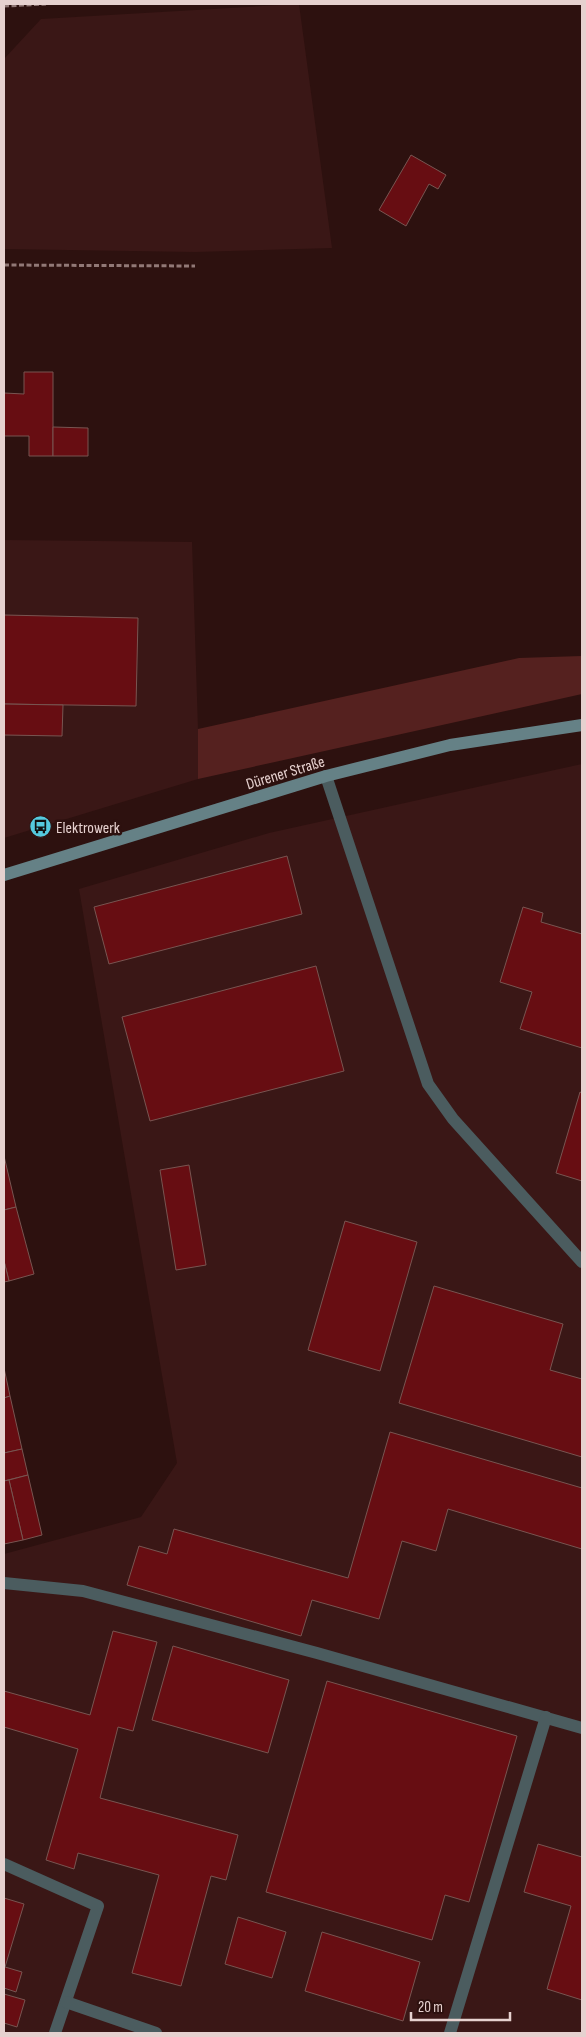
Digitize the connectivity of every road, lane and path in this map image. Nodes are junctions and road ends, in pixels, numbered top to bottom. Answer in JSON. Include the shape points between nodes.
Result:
{"nodes":[{"id":1,"x":46,"y":4,"type":"edge"},
{"id":2,"x":4,"y":6,"type":"edge"},
{"id":3,"x":4,"y":265,"type":"edge"},
{"id":4,"x":195,"y":266,"type":"dead end"},
{"id":5,"x":582,"y":725,"type":"edge"},
{"id":6,"x":326,"y":776,"type":"junction"},
{"id":7,"x":4,"y":876,"type":"edge"},
{"id":8,"x":582,"y":1262,"type":"edge"},
{"id":9,"x":4,"y":1583,"type":"edge"},
{"id":10,"x":546,"y":1717,"type":"junction"},
{"id":11,"x":582,"y":1728,"type":"edge"},
{"id":12,"x":4,"y":1864,"type":"edge"},
{"id":13,"x":66,"y":2002,"type":"junction"},
{"id":14,"x":55,"y":2033,"type":"edge"},
{"id":15,"x":156,"y":2033,"type":"edge"},
{"id":16,"x":450,"y":2033,"type":"edge"}],
"edges":[{"from":1,"to":2,"type":"path"},
{"from":3,"to":4,"type":"path"},
{"from":5,"to":6,"type":"street","name":"Dürener Straße","via":[[450,745]]},
{"from":6,"to":7,"type":"street","name":"Dürener Straße"},
{"from":6,"to":8,"type":"lane","via":[[428,1084],[452,1119]]},
{"from":9,"to":10,"type":"lane","via":[[83,1591]]},
{"from":10,"to":11,"type":"lane"},
{"from":10,"to":16,"type":"lane"},
{"from":12,"to":13,"type":"lane","via":[[98,1906]]},
{"from":13,"to":14,"type":"lane"},
{"from":13,"to":15,"type":"lane"}]}
